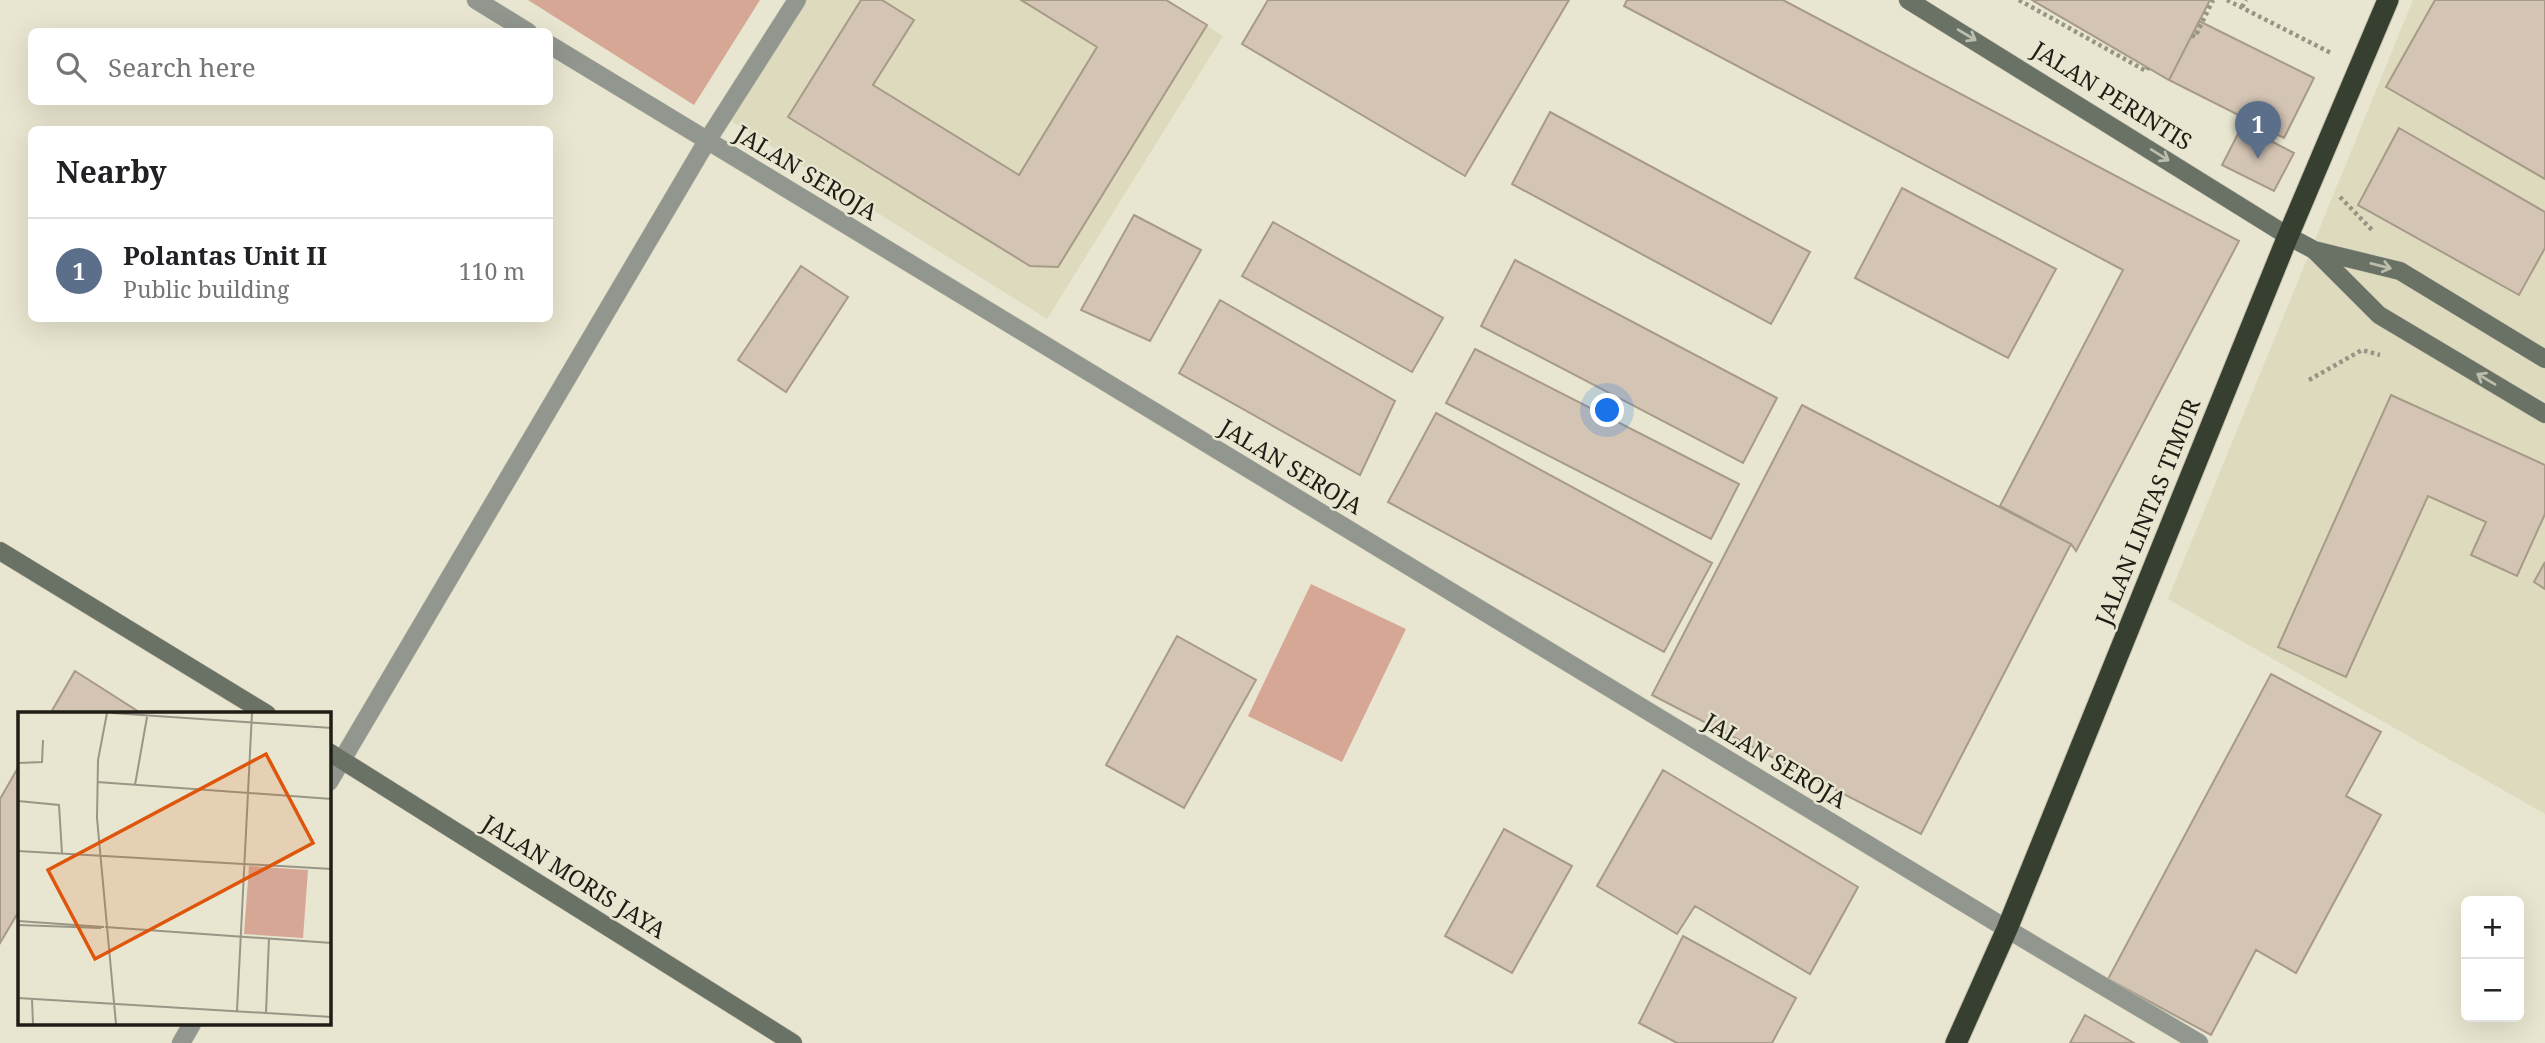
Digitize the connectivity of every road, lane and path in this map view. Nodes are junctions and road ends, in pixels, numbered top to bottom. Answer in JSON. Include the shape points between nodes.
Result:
{"nodes":[{"id":1,"x":476,"y":0,"type":"edge"},
{"id":2,"x":797,"y":0,"type":"edge"},
{"id":3,"x":1908,"y":0,"type":"edge"},
{"id":4,"x":2019,"y":0,"type":"edge"},
{"id":5,"x":2213,"y":0,"type":"edge"},
{"id":6,"x":2227,"y":0,"type":"edge"},
{"id":7,"x":2246,"y":0,"type":"edge"},
{"id":8,"x":2388,"y":0,"type":"edge"},
{"id":9,"x":2242,"y":8,"type":"junction"},
{"id":10,"x":522,"y":28,"type":"edge"},
{"id":11,"x":2192,"y":35,"type":"dead end"},
{"id":12,"x":553,"y":47,"type":"edge"},
{"id":13,"x":2148,"y":68,"type":"dead end"},
{"id":14,"x":2360,"y":68,"type":"junction"},
{"id":15,"x":707,"y":141,"type":"junction"},
{"id":16,"x":2338,"y":195,"type":"dead end"},
{"id":17,"x":2288,"y":236,"type":"junction"},
{"id":18,"x":2381,"y":236,"type":"dead end"},
{"id":19,"x":2314,"y":250,"type":"junction"},
{"id":20,"x":2386,"y":357,"type":"dead end"},
{"id":21,"x":2545,"y":359,"type":"edge"},
{"id":22,"x":2309,"y":380,"type":"dead end"},
{"id":23,"x":2545,"y":414,"type":"edge"},
{"id":24,"x":0,"y":551,"type":"edge"},
{"id":25,"x":264,"y":712,"type":"edge"},
{"id":26,"x":335,"y":756,"type":"edge"},
{"id":27,"x":331,"y":773,"type":"edge"},
{"id":28,"x":2007,"y":929,"type":"junction"},
{"id":29,"x":191,"y":1026,"type":"edge"},
{"id":30,"x":181,"y":1043,"type":"edge"},
{"id":31,"x":793,"y":1043,"type":"edge"},
{"id":32,"x":1956,"y":1043,"type":"edge"},
{"id":33,"x":2199,"y":1043,"type":"edge"}],
"edges":[{"from":1,"to":10,"type":"street"},
{"from":2,"to":15,"type":"street"},
{"from":3,"to":17,"type":"main road","name":"JALAN PERINTIS","one_way":true},
{"from":4,"to":13,"type":"path","via":[[2146,71]]},
{"from":5,"to":11,"type":"path","via":[[2195,37]]},
{"from":6,"to":9,"type":"path"},
{"from":7,"to":9,"type":"path"},
{"from":8,"to":14,"type":"highway","name":"JALAN LINTAS TIMUR"},
{"from":9,"to":14,"type":"path"},
{"from":12,"to":15,"type":"street","name":"JALAN SEROJA"},
{"from":14,"to":17,"type":"highway","name":"JALAN LINTAS TIMUR"},
{"from":15,"to":26,"type":"street"},
{"from":15,"to":28,"type":"street","name":"JALAN SEROJA"},
{"from":16,"to":18,"type":"path"},
{"from":17,"to":19,"type":"main road","name":"JALAN PERINTIS"},
{"from":17,"to":28,"type":"highway","name":"JALAN LINTAS TIMUR"},
{"from":19,"to":21,"type":"main road","one_way":true,"via":[[2400,271]]},
{"from":23,"to":19,"type":"main road","one_way":true,"via":[[2379,315]]},
{"from":20,"to":22,"type":"path","via":[[2362,350]]},
{"from":24,"to":25,"type":"main road"},
{"from":26,"to":27,"type":"street"},
{"from":26,"to":31,"type":"main road","name":"JALAN MORIS JAYA"},
{"from":28,"to":32,"type":"highway","name":"JALAN LINTAS TIMUR"},
{"from":28,"to":33,"type":"street","name":"JALAN SEROJA"},
{"from":29,"to":30,"type":"street"}]}
